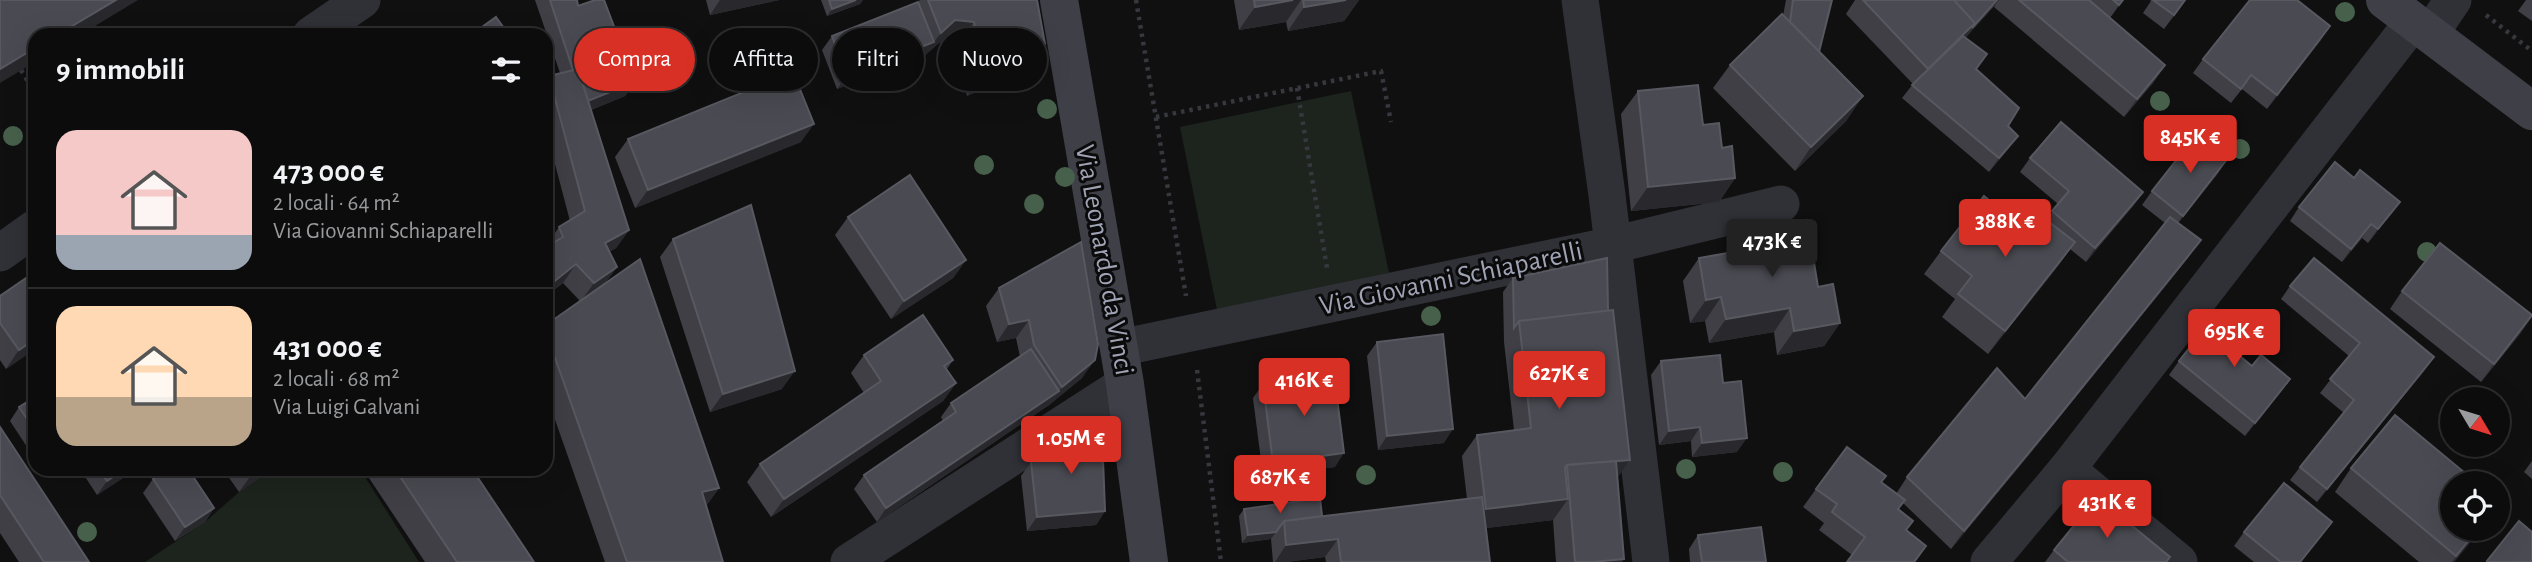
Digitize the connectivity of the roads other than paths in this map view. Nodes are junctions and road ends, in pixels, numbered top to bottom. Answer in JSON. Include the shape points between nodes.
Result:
{"nodes":[{"id":1,"x":362,"y":0,"type":"edge"},
{"id":2,"x":1059,"y":0,"type":"edge"},
{"id":3,"x":1580,"y":0,"type":"edge"},
{"id":4,"x":2465,"y":4,"type":"edge"},
{"id":5,"x":2409,"y":18,"type":"edge"},
{"id":6,"x":321,"y":28,"type":"edge"},
{"id":7,"x":2532,"y":111,"type":"edge"},
{"id":8,"x":1781,"y":204,"type":"dead end"},
{"id":9,"x":28,"y":233,"type":"edge"},
{"id":10,"x":1613,"y":244,"type":"junction"},
{"id":11,"x":0,"y":253,"type":"edge"},
{"id":12,"x":1122,"y":366,"type":"junction"},
{"id":13,"x":2067,"y":469,"type":"junction"},
{"id":14,"x":849,"y":562,"type":"edge"},
{"id":15,"x":1149,"y":562,"type":"edge"},
{"id":16,"x":1651,"y":562,"type":"edge"},
{"id":17,"x":1989,"y":562,"type":"edge"},
{"id":18,"x":2179,"y":562,"type":"edge"}],
"edges":[{"from":1,"to":6,"type":"street"},
{"from":2,"to":12,"type":"street","name":"Via Leonardo da Vinci"},
{"from":3,"to":10,"type":"street"},
{"from":4,"to":5,"type":"street"},
{"from":5,"to":7,"type":"street"},
{"from":5,"to":13,"type":"street"},
{"from":8,"to":10,"type":"street","name":"Via Giovanni Schiaparelli"},
{"from":9,"to":11,"type":"street"},
{"from":10,"to":12,"type":"street","name":"Via Giovanni Schiaparelli","via":[[1193,332]]},
{"from":10,"to":16,"type":"street"},
{"from":12,"to":14,"type":"street"},
{"from":12,"to":15,"type":"street","name":"Via Leonardo da Vinci"},
{"from":13,"to":17,"type":"street"},
{"from":13,"to":18,"type":"street"}]}
